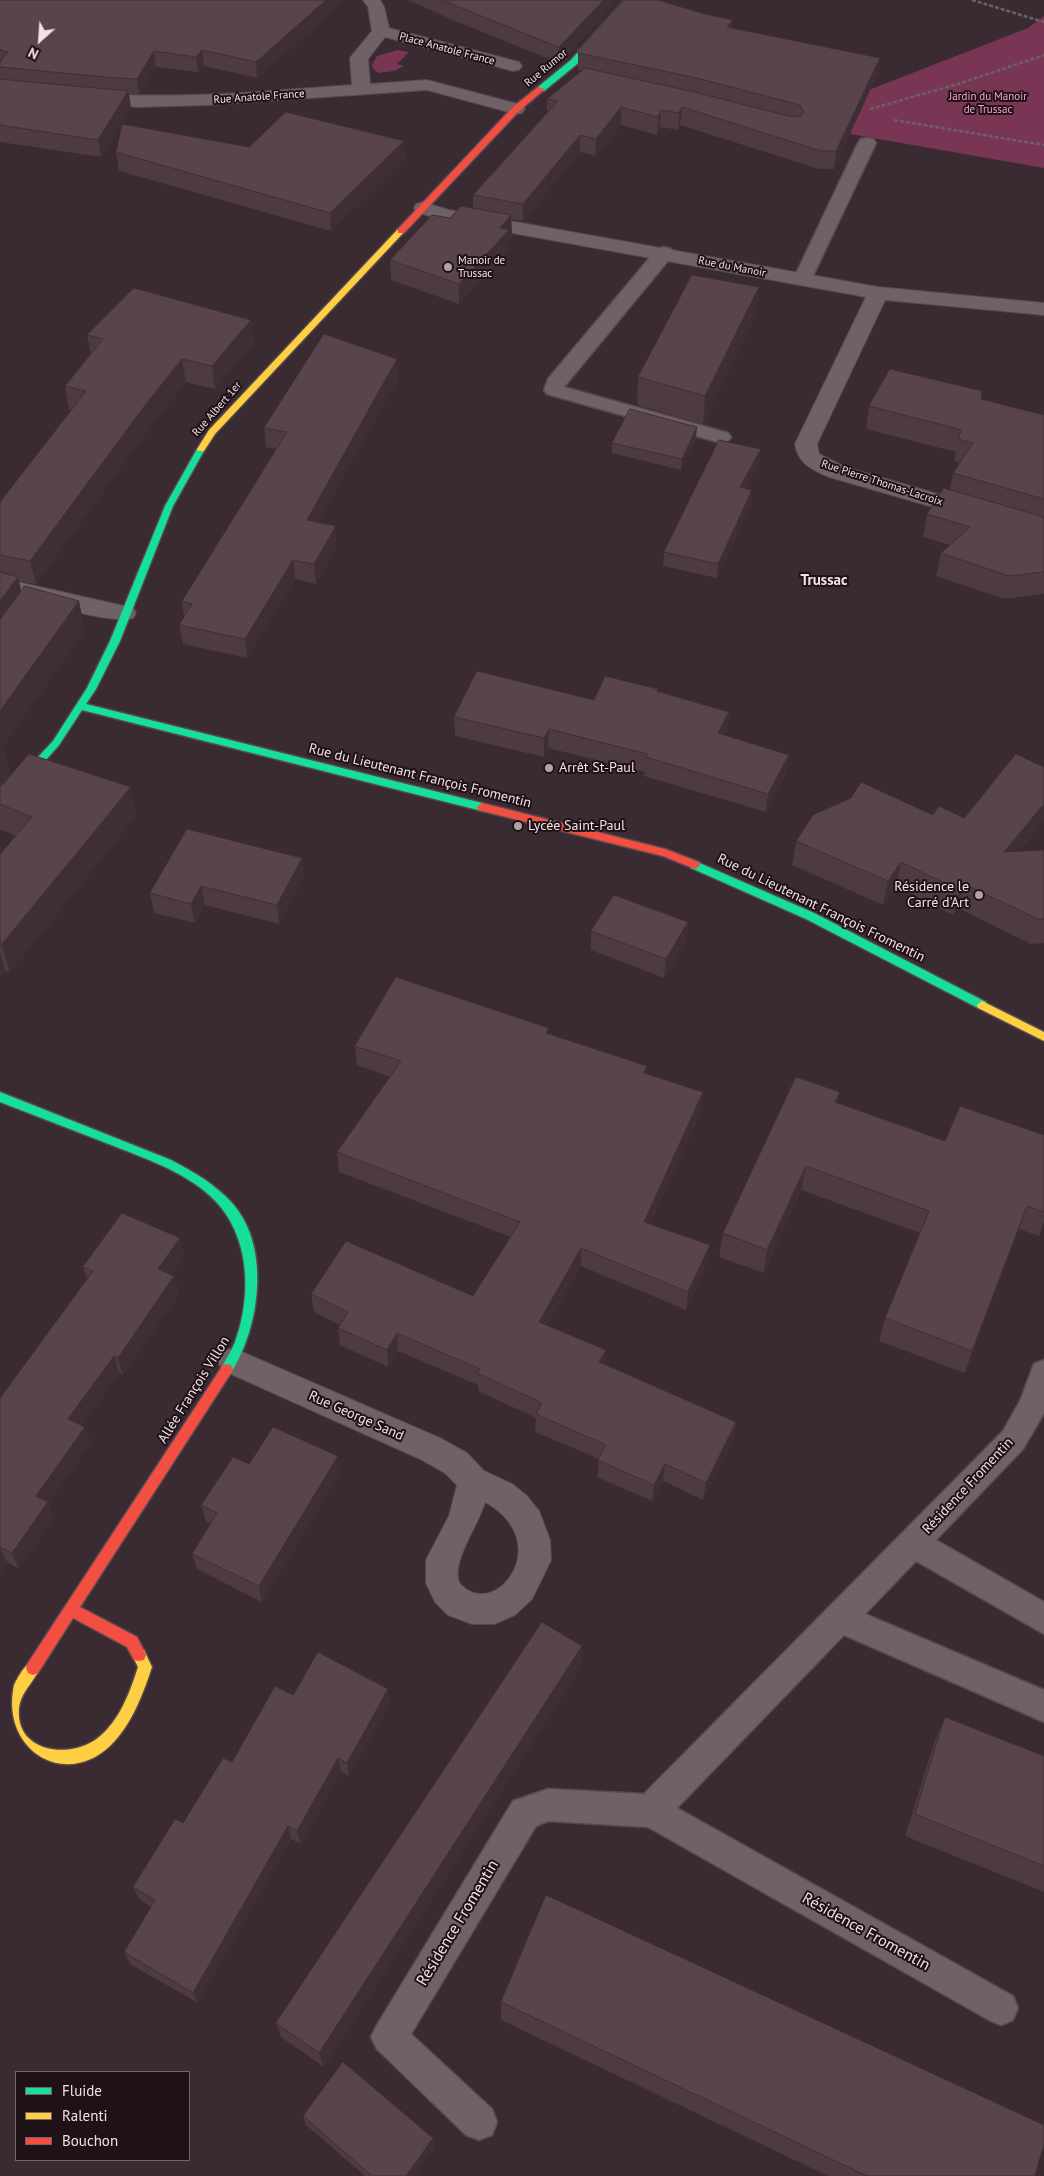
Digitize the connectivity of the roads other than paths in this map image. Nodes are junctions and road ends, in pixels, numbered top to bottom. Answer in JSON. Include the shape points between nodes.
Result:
{"nodes":[{"id":1,"x":371,"y":0,"type":"edge"},
{"id":2,"x":630,"y":0,"type":"edge"},
{"id":3,"x":381,"y":31,"type":"junction"},
{"id":4,"x":513,"y":66,"type":"dead end"},
{"id":5,"x":560,"y":73,"type":"junction"},
{"id":6,"x":583,"y":78,"type":"edge"},
{"id":7,"x":361,"y":89,"type":"junction"},
{"id":8,"x":79,"y":97,"type":"edge"},
{"id":9,"x":516,"y":109,"type":"junction"},
{"id":10,"x":867,"y":143,"type":"dead end"},
{"id":11,"x":423,"y":208,"type":"junction"},
{"id":12,"x":664,"y":253,"type":"junction"},
{"id":13,"x":802,"y":280,"type":"junction"},
{"id":14,"x":878,"y":293,"type":"junction"},
{"id":15,"x":1044,"y":309,"type":"edge"},
{"id":16,"x":721,"y":437,"type":"dead end"},
{"id":17,"x":1044,"y":532,"type":"edge"},
{"id":18,"x":0,"y":585,"type":"edge"},
{"id":19,"x":125,"y":613,"type":"junction"},
{"id":20,"x":80,"y":706,"type":"junction"},
{"id":21,"x":0,"y":805,"type":"edge"},
{"id":22,"x":1044,"y":1037,"type":"edge"},
{"id":23,"x":0,"y":1097,"type":"edge"},
{"id":24,"x":232,"y":1361,"type":"junction"},
{"id":25,"x":1044,"y":1373,"type":"edge"},
{"id":26,"x":473,"y":1481,"type":"dead end"},
{"id":27,"x":914,"y":1543,"type":"junction"},
{"id":28,"x":72,"y":1610,"type":"junction"},
{"id":29,"x":840,"y":1618,"type":"junction"},
{"id":30,"x":1044,"y":1620,"type":"edge"},
{"id":31,"x":1044,"y":1706,"type":"edge"},
{"id":32,"x":651,"y":1812,"type":"junction"},
{"id":33,"x":1001,"y":2008,"type":"dead end"},
{"id":34,"x":479,"y":2122,"type":"dead end"}],
"edges":[{"from":1,"to":3,"type":"street","name":"Place Anatole France","via":[[376,7]]},
{"from":2,"to":5,"type":"street","name":"Rue Rumor"},
{"from":3,"to":4,"type":"street","name":"Place Anatole France"},
{"from":3,"to":7,"type":"street","name":"Place Anatole France","via":[[360,58]]},
{"from":5,"to":6,"type":"street"},
{"from":5,"to":9,"type":"street","name":"Rue Rumor"},
{"from":7,"to":8,"type":"street","name":"Rue Anatole France","via":[[165,102]]},
{"from":7,"to":9,"type":"street","name":"Rue Anatole France","via":[[427,85]]},
{"from":9,"to":11,"type":"street","name":"Rue Albert 1er"},
{"from":10,"to":13,"type":"lane"},
{"from":11,"to":12,"type":"street","name":"Rue du Manoir","via":[[446,215]]},
{"from":11,"to":19,"type":"street","name":"Rue Albert 1er","via":[[199,449],[174,498]]},
{"from":12,"to":13,"type":"street","name":"Rue du Manoir"},
{"from":12,"to":16,"type":"lane","via":[[554,383],[554,390]]},
{"from":13,"to":14,"type":"street","name":"Rue du Manoir"},
{"from":14,"to":15,"type":"street","name":"Rue du Manoir"},
{"from":14,"to":17,"type":"street","name":"Rue Pierre Thomas-Lacroix","via":[[806,444],[811,460],[837,472]]},
{"from":18,"to":19,"type":"street"},
{"from":19,"to":20,"type":"street","name":"Rue Albert 1er","via":[[114,642]]},
{"from":20,"to":21,"type":"street","name":"Rue Albert 1er","via":[[62,734]]},
{"from":20,"to":22,"type":"street","name":"Rue du Lieutenant François Fromentin","via":[[665,854],[727,876]]},
{"from":23,"to":24,"type":"street","name":"Allée François Villon","via":[[174,1165],[199,1180],[232,1210],[246,1244],[251,1296],[242,1342]]},
{"from":24,"to":26,"type":"street","name":"Rue George Sand","via":[[431,1449],[456,1463]]},
{"from":24,"to":28,"type":"street","name":"Allée François Villon"},
{"from":25,"to":27,"type":"lane","name":"Résidence Fromentin","via":[[1032,1405],[1013,1440]]},
{"from":27,"to":29,"type":"lane","name":"Résidence Fromentin"},
{"from":27,"to":30,"type":"lane","name":"Résidence Fromentin"},
{"from":28,"to":28,"type":"street","name":"Allée François Villon","via":[[18,1692],[12,1717],[23,1740],[40,1753],[60,1760],[83,1756],[98,1748],[114,1730],[140,1685],[145,1667],[132,1642]]},
{"from":29,"to":31,"type":"lane"},
{"from":29,"to":32,"type":"lane","name":"Résidence Fromentin"},
{"from":32,"to":33,"type":"lane","name":"Résidence Fromentin"},
{"from":32,"to":34,"type":"lane","name":"Résidence Fromentin","via":[[548,1805],[525,1813],[389,2037]]}]}
